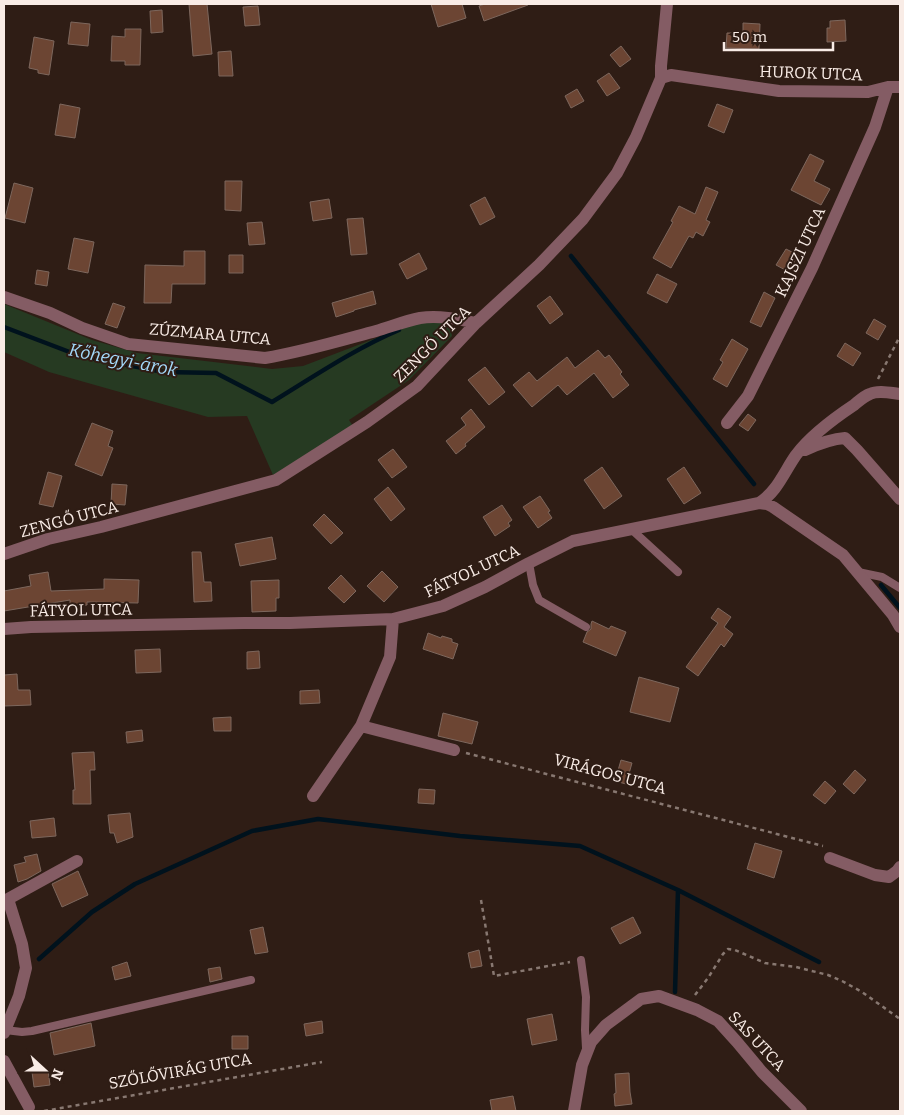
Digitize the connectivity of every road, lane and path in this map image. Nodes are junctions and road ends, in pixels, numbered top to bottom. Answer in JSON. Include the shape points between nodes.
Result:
{"nodes":[{"id":1,"x":667,"y":4,"type":"edge"},
{"id":2,"x":661,"y":78,"type":"junction"},
{"id":3,"x":894,"y":87,"type":"edge"},
{"id":4,"x":4,"y":297,"type":"edge"},
{"id":5,"x":476,"y":323,"type":"junction"},
{"id":6,"x":900,"y":336,"type":"edge"},
{"id":7,"x":871,"y":393,"type":"junction"},
{"id":8,"x":900,"y":394,"type":"edge"},
{"id":9,"x":726,"y":423,"type":"dead end"},
{"id":10,"x":798,"y":453,"type":"junction"},
{"id":11,"x":900,"y":500,"type":"edge"},
{"id":12,"x":759,"y":503,"type":"junction"},
{"id":13,"x":631,"y":529,"type":"junction"},
{"id":14,"x":4,"y":554,"type":"edge"},
{"id":15,"x":528,"y":563,"type":"junction"},
{"id":16,"x":678,"y":572,"type":"dead end"},
{"id":17,"x":858,"y":572,"type":"junction"},
{"id":18,"x":900,"y":588,"type":"edge"},
{"id":19,"x":393,"y":619,"type":"junction"},
{"id":20,"x":586,"y":627,"type":"dead end"},
{"id":21,"x":900,"y":627,"type":"edge"},
{"id":22,"x":4,"y":629,"type":"edge"},
{"id":23,"x":361,"y":726,"type":"junction"},
{"id":24,"x":454,"y":750,"type":"joint"},
{"id":25,"x":313,"y":796,"type":"dead end"},
{"id":26,"x":828,"y":853,"type":"joint"},
{"id":27,"x":77,"y":861,"type":"dead end"},
{"id":28,"x":900,"y":867,"type":"edge"},
{"id":29,"x":482,"y":900,"type":"dead end"},
{"id":30,"x":581,"y":960,"type":"joint"},
{"id":31,"x":251,"y":980,"type":"dead end"},
{"id":32,"x":688,"y":1006,"type":"junction"},
{"id":33,"x":900,"y":1019,"type":"edge"},
{"id":34,"x":4,"y":1032,"type":"edge"},
{"id":35,"x":586,"y":1052,"type":"junction"},
{"id":36,"x":4,"y":1061,"type":"edge"},
{"id":37,"x":322,"y":1062,"type":"dead end"},
{"id":38,"x":29,"y":1107,"type":"dead end"},
{"id":39,"x":44,"y":1111,"type":"edge"},
{"id":40,"x":574,"y":1111,"type":"edge"},
{"id":41,"x":801,"y":1111,"type":"edge"}],
"edges":[{"from":1,"to":2,"type":"street","name":"ZENGŐ UTCA"},
{"from":2,"to":3,"type":"street","name":"HUROK UTCA","via":[[671,75],[779,91],[868,92]]},
{"from":2,"to":5,"type":"street","name":"ZENGŐ UTCA","via":[[617,173],[583,219]]},
{"from":3,"to":9,"type":"street","name":"KAJSZI UTCA","via":[[812,268],[748,396]]},
{"from":4,"to":5,"type":"street","name":"ZÚZMARA UTCA","via":[[128,344],[264,358],[313,349],[421,318],[440,317]]},
{"from":5,"to":14,"type":"street","name":"ZENGŐ UTCA","via":[[417,386],[276,480],[48,539]]},
{"from":6,"to":7,"type":"path"},
{"from":7,"to":8,"type":"street"},
{"from":7,"to":10,"type":"street","via":[[818,432]]},
{"from":10,"to":11,"type":"street","via":[[823,442],[845,438]]},
{"from":10,"to":12,"type":"street","via":[[772,493]]},
{"from":12,"to":13,"type":"street","name":"FÁTYOL UTCA"},
{"from":12,"to":17,"type":"street","via":[[774,506],[843,555]]},
{"from":13,"to":15,"type":"street","name":"FÁTYOL UTCA","via":[[573,541]]},
{"from":13,"to":16,"type":"lane"},
{"from":15,"to":19,"type":"street","name":"FÁTYOL UTCA","via":[[443,606]]},
{"from":15,"to":20,"type":"lane","via":[[539,600]]},
{"from":17,"to":18,"type":"lane","via":[[882,577]]},
{"from":17,"to":21,"type":"street"},
{"from":19,"to":22,"type":"street","name":"FÁTYOL UTCA"},
{"from":19,"to":23,"type":"street","via":[[390,657]]},
{"from":23,"to":24,"type":"street"},
{"from":23,"to":25,"type":"street"},
{"from":24,"to":26,"type":"path","name":"VIRÁGOS UTCA"},
{"from":26,"to":28,"type":"street","via":[[875,875],[889,877]]},
{"from":27,"to":34,"type":"street","via":[[8,899],[26,968],[20,996]]},
{"from":29,"to":30,"type":"path","via":[[494,976]]},
{"from":30,"to":35,"type":"lane","via":[[586,997]]},
{"from":31,"to":34,"type":"lane","via":[[32,1031]]},
{"from":32,"to":33,"type":"path","via":[[728,949],[765,963],[828,975],[862,992]]},
{"from":32,"to":35,"type":"street","name":"SAS UTCA","via":[[659,996],[641,999],[606,1025]]},
{"from":32,"to":41,"type":"street","name":"SAS UTCA","via":[[718,1021]]},
{"from":35,"to":40,"type":"street","name":"SAS UTCA"},
{"from":36,"to":38,"type":"street"},
{"from":37,"to":39,"type":"path","name":"SZŐLŐVIRÁG UTCA"}]}
